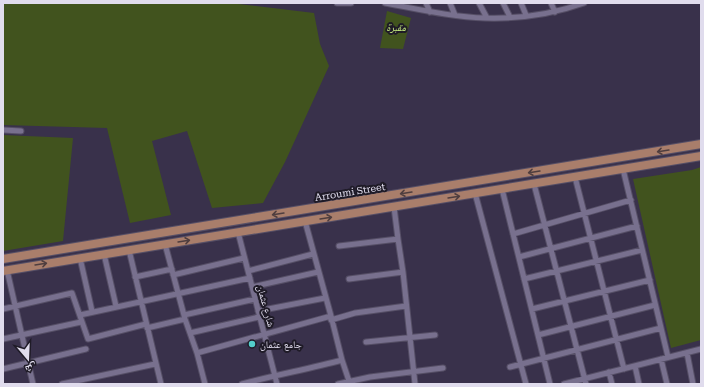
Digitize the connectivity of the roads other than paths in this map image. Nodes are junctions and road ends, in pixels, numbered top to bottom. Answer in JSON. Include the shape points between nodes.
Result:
{"nodes":[{"id":1,"x":337,"y":3,"type":"edge"},
{"id":2,"x":351,"y":3,"type":"edge"},
{"id":3,"x":385,"y":3,"type":"edge"},
{"id":4,"x":426,"y":3,"type":"edge"},
{"id":5,"x":450,"y":3,"type":"edge"},
{"id":6,"x":479,"y":3,"type":"edge"},
{"id":7,"x":503,"y":3,"type":"edge"},
{"id":8,"x":521,"y":3,"type":"edge"},
{"id":9,"x":551,"y":3,"type":"edge"},
{"id":10,"x":581,"y":3,"type":"edge"},
{"id":11,"x":395,"y":4,"type":"edge"},
{"id":12,"x":430,"y":12,"type":"junction"},
{"id":13,"x":555,"y":12,"type":"junction"},
{"id":14,"x":455,"y":15,"type":"junction"},
{"id":15,"x":526,"y":16,"type":"junction"},
{"id":16,"x":510,"y":17,"type":"junction"},
{"id":17,"x":487,"y":18,"type":"junction"},
{"id":18,"x":3,"y":130,"type":"edge"},
{"id":19,"x":21,"y":131,"type":"dead end"},
{"id":20,"x":701,"y":144,"type":"edge"},
{"id":21,"x":701,"y":156,"type":"edge"},
{"id":22,"x":623,"y":169,"type":"junction"},
{"id":23,"x":575,"y":177,"type":"junction"},
{"id":24,"x":534,"y":184,"type":"junction"},
{"id":25,"x":502,"y":189,"type":"junction"},
{"id":26,"x":475,"y":193,"type":"junction"},
{"id":27,"x":631,"y":200,"type":"junction"},
{"id":28,"x":394,"y":207,"type":"junction"},
{"id":29,"x":584,"y":213,"type":"junction"},
{"id":30,"x":305,"y":221,"type":"junction"},
{"id":31,"x":545,"y":224,"type":"junction"},
{"id":32,"x":637,"y":226,"type":"junction"},
{"id":33,"x":238,"y":232,"type":"junction"},
{"id":34,"x":513,"y":234,"type":"junction"},
{"id":35,"x":590,"y":238,"type":"junction"},
{"id":36,"x":398,"y":239,"type":"junction"},
{"id":37,"x":165,"y":244,"type":"junction"},
{"id":38,"x":339,"y":246,"type":"dead end"},
{"id":39,"x":551,"y":248,"type":"junction"},
{"id":40,"x":129,"y":250,"type":"junction"},
{"id":41,"x":642,"y":250,"type":"junction"},
{"id":42,"x":104,"y":254,"type":"junction"},
{"id":43,"x":313,"y":254,"type":"junction"},
{"id":44,"x":519,"y":257,"type":"junction"},
{"id":45,"x":80,"y":258,"type":"junction"},
{"id":46,"x":244,"y":258,"type":"junction"},
{"id":47,"x":3,"y":259,"type":"edge"},
{"id":48,"x":596,"y":261,"type":"junction"},
{"id":49,"x":5,"y":270,"type":"edge"},
{"id":50,"x":248,"y":271,"type":"junction"},
{"id":51,"x":557,"y":271,"type":"junction"},
{"id":52,"x":172,"y":272,"type":"junction"},
{"id":53,"x":318,"y":272,"type":"junction"},
{"id":54,"x":403,"y":272,"type":"junction"},
{"id":55,"x":135,"y":277,"type":"junction"},
{"id":56,"x":250,"y":278,"type":"junction"},
{"id":57,"x":349,"y":279,"type":"dead end"},
{"id":58,"x":524,"y":279,"type":"junction"},
{"id":59,"x":650,"y":280,"type":"junction"},
{"id":60,"x":252,"y":287,"type":"junction"},
{"id":61,"x":604,"y":291,"type":"junction"},
{"id":62,"x":178,"y":294,"type":"junction"},
{"id":63,"x":325,"y":298,"type":"junction"},
{"id":64,"x":255,"y":299,"type":"junction"},
{"id":65,"x":565,"y":301,"type":"junction"},
{"id":66,"x":141,"y":302,"type":"junction"},
{"id":67,"x":655,"y":305,"type":"junction"},
{"id":68,"x":15,"y":306,"type":"junction"},
{"id":69,"x":116,"y":306,"type":"junction"},
{"id":70,"x":406,"y":306,"type":"junction"},
{"id":71,"x":3,"y":309,"type":"edge"},
{"id":72,"x":532,"y":309,"type":"junction"},
{"id":73,"x":92,"y":311,"type":"junction"},
{"id":74,"x":259,"y":314,"type":"junction"},
{"id":75,"x":80,"y":315,"type":"junction"},
{"id":76,"x":610,"y":316,"type":"junction"},
{"id":77,"x":184,"y":317,"type":"junction"},
{"id":78,"x":331,"y":318,"type":"junction"},
{"id":79,"x":81,"y":322,"type":"junction"},
{"id":80,"x":147,"y":326,"type":"junction"},
{"id":81,"x":572,"y":326,"type":"junction"},
{"id":82,"x":661,"y":328,"type":"junction"},
{"id":83,"x":190,"y":333,"type":"junction"},
{"id":84,"x":22,"y":334,"type":"junction"},
{"id":85,"x":264,"y":334,"type":"junction"},
{"id":86,"x":435,"y":335,"type":"dead end"},
{"id":87,"x":538,"y":335,"type":"junction"},
{"id":88,"x":410,"y":337,"type":"junction"},
{"id":89,"x":3,"y":338,"type":"edge"},
{"id":90,"x":616,"y":339,"type":"junction"},
{"id":91,"x":366,"y":342,"type":"dead end"},
{"id":92,"x":86,"y":349,"type":"dead end"},
{"id":93,"x":578,"y":349,"type":"junction"},
{"id":94,"x":701,"y":349,"type":"edge"},
{"id":95,"x":197,"y":353,"type":"junction"},
{"id":96,"x":687,"y":353,"type":"junction"},
{"id":97,"x":544,"y":358,"type":"junction"},
{"id":98,"x":668,"y":358,"type":"junction"},
{"id":99,"x":661,"y":359,"type":"junction"},
{"id":100,"x":342,"y":360,"type":"junction"},
{"id":101,"x":28,"y":363,"type":"junction"},
{"id":102,"x":155,"y":364,"type":"junction"},
{"id":103,"x":521,"y":364,"type":"junction"},
{"id":104,"x":635,"y":366,"type":"junction"},
{"id":105,"x":510,"y":367,"type":"dead end"},
{"id":106,"x":444,"y":368,"type":"dead end"},
{"id":107,"x":3,"y":369,"type":"edge"},
{"id":108,"x":624,"y":369,"type":"junction"},
{"id":109,"x":414,"y":371,"type":"junction"},
{"id":110,"x":609,"y":372,"type":"junction"},
{"id":111,"x":274,"y":376,"type":"junction"},
{"id":112,"x":586,"y":381,"type":"edge"},
{"id":113,"x":350,"y":382,"type":"edge"},
{"id":114,"x":33,"y":384,"type":"edge"},
{"id":115,"x":62,"y":384,"type":"edge"},
{"id":116,"x":161,"y":384,"type":"edge"},
{"id":117,"x":203,"y":384,"type":"edge"},
{"id":118,"x":242,"y":384,"type":"edge"},
{"id":119,"x":277,"y":384,"type":"edge"},
{"id":120,"x":338,"y":384,"type":"edge"},
{"id":121,"x":415,"y":384,"type":"edge"},
{"id":122,"x":526,"y":384,"type":"edge"},
{"id":123,"x":550,"y":384,"type":"edge"},
{"id":124,"x":564,"y":384,"type":"edge"},
{"id":125,"x":612,"y":384,"type":"edge"},
{"id":126,"x":639,"y":384,"type":"edge"},
{"id":127,"x":667,"y":384,"type":"edge"},
{"id":128,"x":693,"y":384,"type":"edge"}],
"edges":[{"from":1,"to":2,"type":"street"},
{"from":3,"to":11,"type":"street"},
{"from":4,"to":12,"type":"street"},
{"from":5,"to":14,"type":"street"},
{"from":6,"to":17,"type":"street"},
{"from":7,"to":16,"type":"street"},
{"from":8,"to":15,"type":"street"},
{"from":9,"to":13,"type":"street"},
{"from":10,"to":13,"type":"street"},
{"from":11,"to":12,"type":"street"},
{"from":12,"to":14,"type":"street"},
{"from":13,"to":15,"type":"street"},
{"from":14,"to":17,"type":"street"},
{"from":15,"to":16,"type":"street"},
{"from":16,"to":17,"type":"street"},
{"from":18,"to":19,"type":"street"},
{"from":20,"to":47,"type":"main road","name":"Arroumi Street","one_way":true},
{"from":21,"to":22,"type":"main road"},
{"from":22,"to":23,"type":"main road"},
{"from":22,"to":27,"type":"street"},
{"from":23,"to":24,"type":"main road"},
{"from":23,"to":29,"type":"street"},
{"from":24,"to":25,"type":"main road"},
{"from":24,"to":31,"type":"street"},
{"from":25,"to":26,"type":"main road"},
{"from":25,"to":34,"type":"street"},
{"from":28,"to":26,"type":"main road","one_way":true},
{"from":26,"to":103,"type":"street"},
{"from":27,"to":29,"type":"street"},
{"from":27,"to":32,"type":"street"},
{"from":30,"to":28,"type":"main road","one_way":true},
{"from":28,"to":36,"type":"street"},
{"from":29,"to":31,"type":"street"},
{"from":29,"to":35,"type":"street"},
{"from":30,"to":33,"type":"main road"},
{"from":30,"to":43,"type":"street"},
{"from":31,"to":34,"type":"street"},
{"from":31,"to":39,"type":"street"},
{"from":32,"to":35,"type":"street"},
{"from":32,"to":41,"type":"street"},
{"from":37,"to":33,"type":"main road","one_way":true},
{"from":33,"to":46,"type":"street","name":"شارع عثمان"},
{"from":34,"to":44,"type":"street"},
{"from":35,"to":39,"type":"street"},
{"from":35,"to":48,"type":"street"},
{"from":36,"to":38,"type":"street"},
{"from":36,"to":54,"type":"street"},
{"from":37,"to":40,"type":"main road"},
{"from":37,"to":52,"type":"street"},
{"from":39,"to":44,"type":"street"},
{"from":39,"to":51,"type":"street"},
{"from":40,"to":42,"type":"main road"},
{"from":40,"to":55,"type":"street"},
{"from":41,"to":48,"type":"street"},
{"from":41,"to":59,"type":"street"},
{"from":42,"to":45,"type":"main road"},
{"from":42,"to":69,"type":"street"},
{"from":43,"to":50,"type":"street"},
{"from":43,"to":53,"type":"street"},
{"from":44,"to":58,"type":"street"},
{"from":49,"to":45,"type":"main road","one_way":true},
{"from":45,"to":73,"type":"street"},
{"from":46,"to":50,"type":"street","name":"شارع عثمان"},
{"from":46,"to":52,"type":"street"},
{"from":48,"to":51,"type":"street"},
{"from":48,"to":61,"type":"street"},
{"from":49,"to":68,"type":"street"},
{"from":50,"to":56,"type":"street","name":"شارع عثمان"},
{"from":51,"to":58,"type":"street"},
{"from":51,"to":65,"type":"street"},
{"from":52,"to":55,"type":"street"},
{"from":52,"to":62,"type":"street"},
{"from":53,"to":60,"type":"street"},
{"from":53,"to":63,"type":"street"},
{"from":54,"to":57,"type":"street"},
{"from":54,"to":70,"type":"street"},
{"from":55,"to":66,"type":"street"},
{"from":56,"to":60,"type":"street","name":"شارع عثمان"},
{"from":56,"to":62,"type":"street"},
{"from":58,"to":72,"type":"street"},
{"from":59,"to":61,"type":"street"},
{"from":59,"to":67,"type":"street"},
{"from":60,"to":64,"type":"street","name":"شارع عثمان"},
{"from":61,"to":65,"type":"street"},
{"from":61,"to":76,"type":"street"},
{"from":62,"to":66,"type":"street"},
{"from":62,"to":77,"type":"street"},
{"from":63,"to":74,"type":"street"},
{"from":63,"to":78,"type":"street"},
{"from":64,"to":74,"type":"street","name":"شارع عثمان"},
{"from":64,"to":77,"type":"street"},
{"from":65,"to":72,"type":"street"},
{"from":65,"to":81,"type":"street"},
{"from":66,"to":69,"type":"street"},
{"from":66,"to":80,"type":"street"},
{"from":67,"to":76,"type":"street"},
{"from":67,"to":82,"type":"street"},
{"from":68,"to":71,"type":"street"},
{"from":68,"to":75,"type":"street","via":[[72,293]]},
{"from":68,"to":84,"type":"street"},
{"from":69,"to":73,"type":"street"},
{"from":70,"to":78,"type":"street"},
{"from":70,"to":88,"type":"street"},
{"from":72,"to":87,"type":"street"},
{"from":73,"to":75,"type":"street"},
{"from":74,"to":83,"type":"street"},
{"from":74,"to":85,"type":"street","name":"شارع عثمان"},
{"from":75,"to":79,"type":"street"},
{"from":76,"to":81,"type":"street"},
{"from":76,"to":90,"type":"street"},
{"from":77,"to":80,"type":"street"},
{"from":77,"to":83,"type":"street"},
{"from":78,"to":85,"type":"street"},
{"from":78,"to":100,"type":"street"},
{"from":79,"to":80,"type":"street","via":[[88,339]]},
{"from":79,"to":84,"type":"street"},
{"from":80,"to":102,"type":"street"},
{"from":81,"to":87,"type":"street"},
{"from":81,"to":93,"type":"street"},
{"from":82,"to":90,"type":"street"},
{"from":82,"to":98,"type":"street"},
{"from":83,"to":95,"type":"street"},
{"from":84,"to":89,"type":"street"},
{"from":84,"to":101,"type":"street"},
{"from":85,"to":95,"type":"street"},
{"from":85,"to":111,"type":"street","name":"شارع عثمان"},
{"from":86,"to":88,"type":"street"},
{"from":87,"to":97,"type":"street"},
{"from":88,"to":91,"type":"street"},
{"from":88,"to":109,"type":"street"},
{"from":90,"to":93,"type":"street"},
{"from":90,"to":108,"type":"street"},
{"from":92,"to":101,"type":"street"},
{"from":93,"to":97,"type":"street"},
{"from":93,"to":112,"type":"street"},
{"from":94,"to":96,"type":"street"},
{"from":95,"to":117,"type":"street"},
{"from":96,"to":98,"type":"street"},
{"from":96,"to":128,"type":"street"},
{"from":97,"to":103,"type":"street"},
{"from":97,"to":123,"type":"street"},
{"from":98,"to":99,"type":"street"},
{"from":99,"to":104,"type":"street"},
{"from":99,"to":127,"type":"street"},
{"from":100,"to":111,"type":"street"},
{"from":100,"to":113,"type":"street"},
{"from":101,"to":107,"type":"street"},
{"from":101,"to":114,"type":"street"},
{"from":102,"to":115,"type":"street"},
{"from":102,"to":116,"type":"street"},
{"from":103,"to":105,"type":"street"},
{"from":103,"to":122,"type":"street"},
{"from":104,"to":108,"type":"street"},
{"from":104,"to":126,"type":"street"},
{"from":106,"to":109,"type":"street"},
{"from":108,"to":110,"type":"street"},
{"from":109,"to":113,"type":"street"},
{"from":109,"to":121,"type":"street"},
{"from":110,"to":112,"type":"street"},
{"from":110,"to":125,"type":"street"},
{"from":111,"to":118,"type":"street"},
{"from":111,"to":119,"type":"street","name":"شارع عثمان"},
{"from":112,"to":124,"type":"street"},
{"from":113,"to":120,"type":"street"}]}
